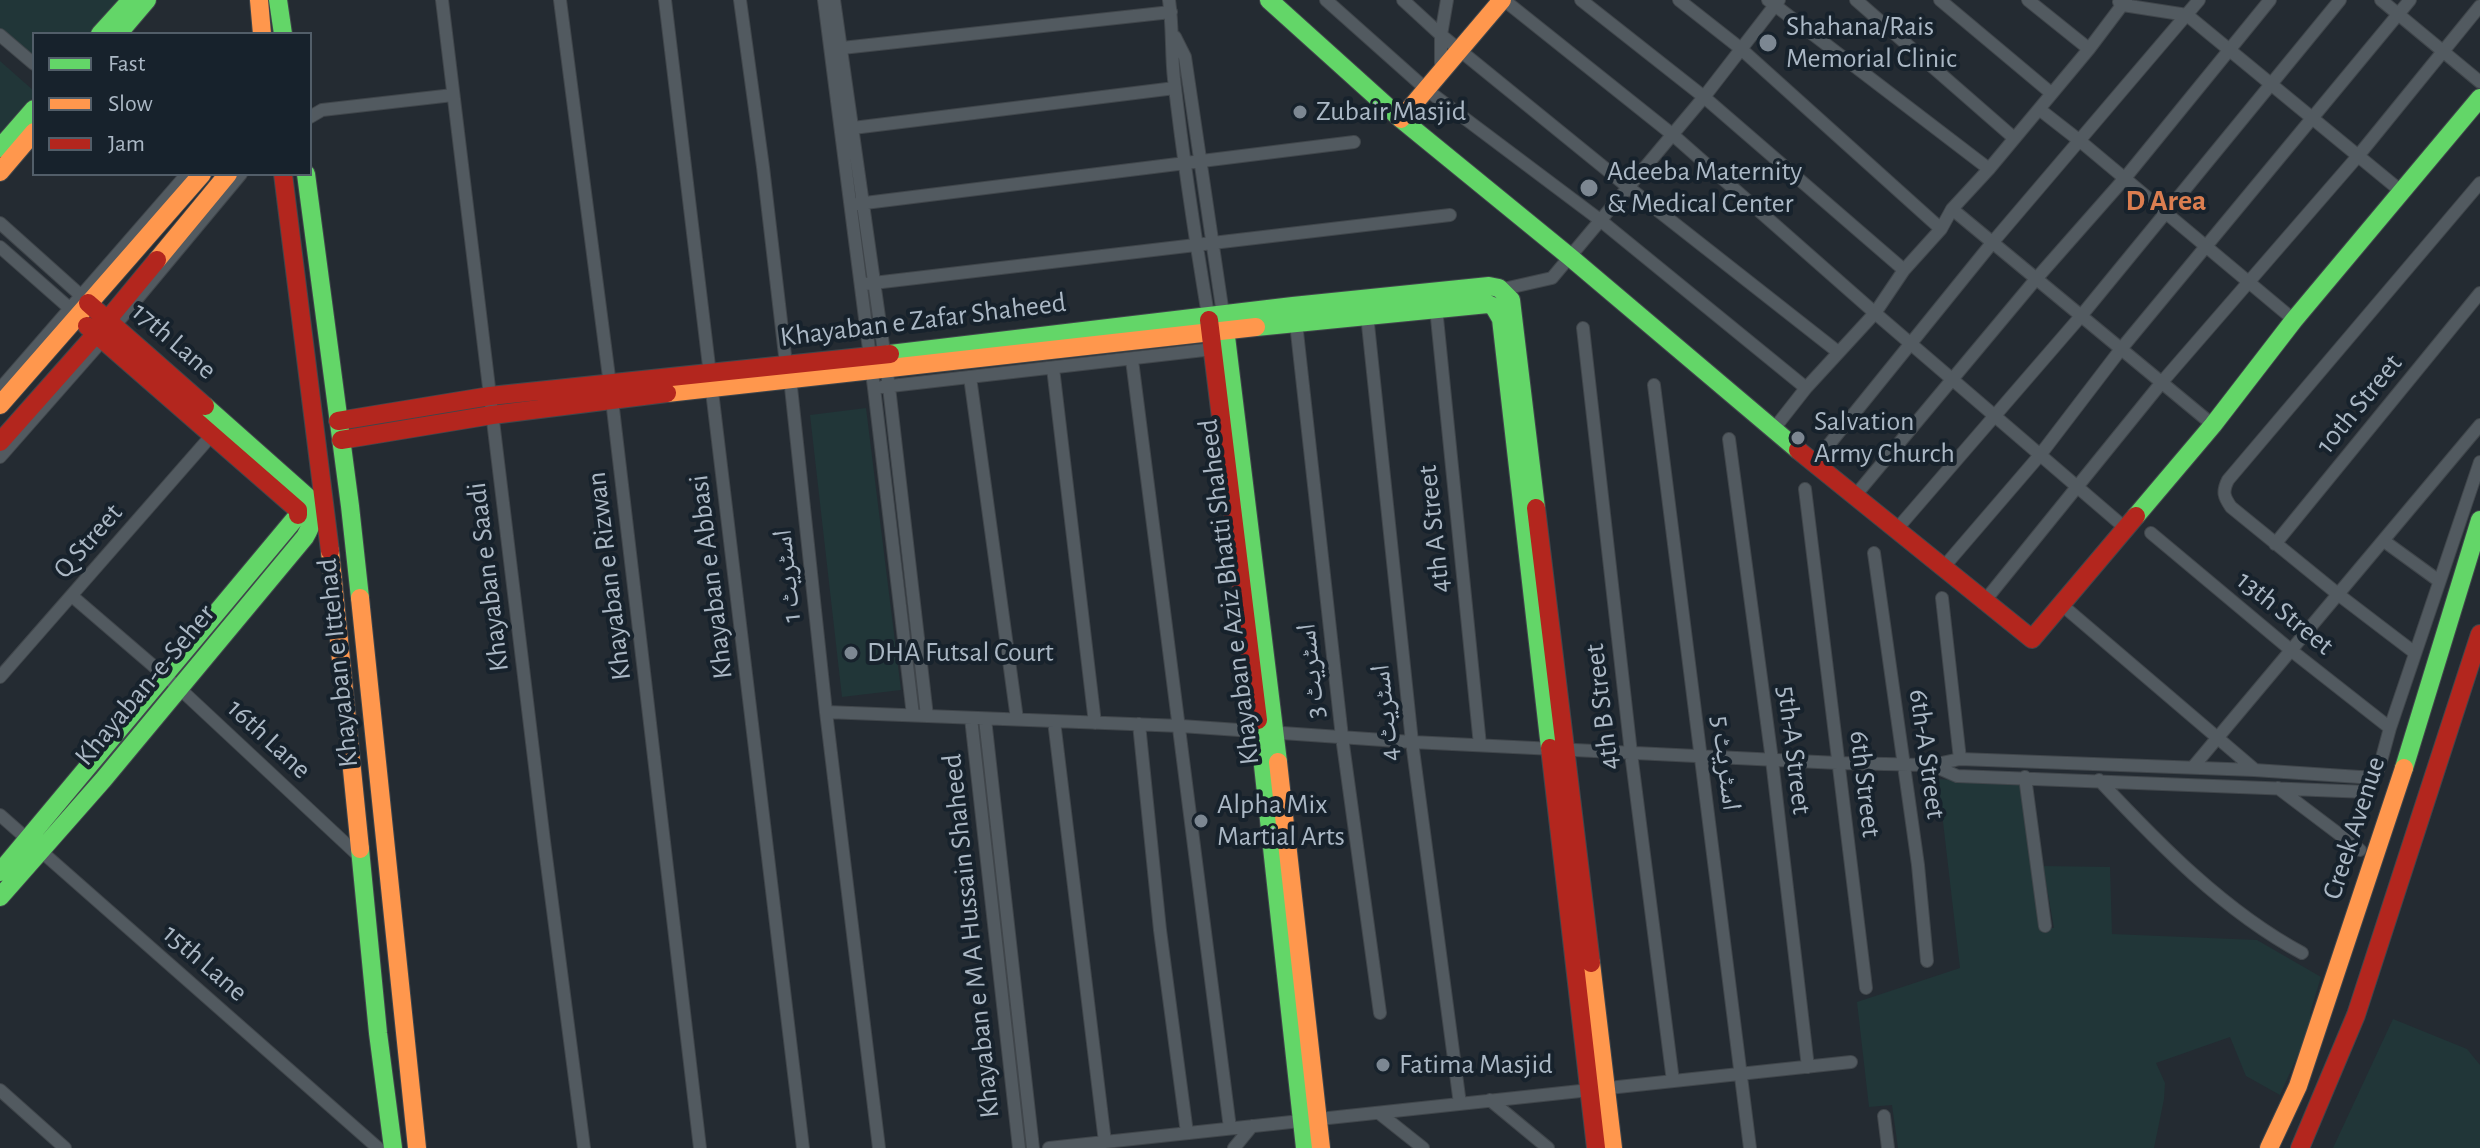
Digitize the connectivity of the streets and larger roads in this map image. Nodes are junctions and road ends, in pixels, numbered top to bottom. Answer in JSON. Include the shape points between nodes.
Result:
{"nodes":[{"id":1,"x":131,"y":0,"type":"edge"},
{"id":2,"x":147,"y":0,"type":"edge"},
{"id":3,"x":259,"y":0,"type":"edge"},
{"id":4,"x":278,"y":0,"type":"edge"},
{"id":5,"x":442,"y":0,"type":"edge"},
{"id":6,"x":560,"y":0,"type":"edge"},
{"id":7,"x":665,"y":0,"type":"edge"},
{"id":8,"x":740,"y":0,"type":"edge"},
{"id":9,"x":824,"y":0,"type":"edge"},
{"id":10,"x":834,"y":0,"type":"edge"},
{"id":11,"x":1269,"y":0,"type":"edge"},
{"id":12,"x":1326,"y":0,"type":"edge"},
{"id":13,"x":1403,"y":0,"type":"edge"},
{"id":14,"x":1447,"y":0,"type":"edge"},
{"id":15,"x":1503,"y":0,"type":"edge"},
{"id":16,"x":1581,"y":0,"type":"edge"},
{"id":17,"x":1679,"y":0,"type":"edge"},
{"id":18,"x":1856,"y":0,"type":"edge"},
{"id":19,"x":1940,"y":0,"type":"edge"},
{"id":20,"x":2028,"y":0,"type":"edge"},
{"id":21,"x":2199,"y":0,"type":"edge"},
{"id":22,"x":2270,"y":0,"type":"edge"},
{"id":23,"x":2340,"y":0,"type":"edge"},
{"id":24,"x":2381,"y":0,"type":"edge"},
{"id":25,"x":2410,"y":0,"type":"edge"},
{"id":26,"x":1774,"y":2,"type":"edge"},
{"id":27,"x":2122,"y":2,"type":"edge"},
{"id":28,"x":1170,"y":6,"type":"edge"},
{"id":29,"x":2480,"y":6,"type":"edge"},
{"id":30,"x":2398,"y":14,"type":"junction"},
{"id":31,"x":2187,"y":15,"type":"junction"},
{"id":32,"x":102,"y":32,"type":"edge"},
{"id":33,"x":120,"y":32,"type":"edge"},
{"id":34,"x":262,"y":32,"type":"edge"},
{"id":35,"x":283,"y":32,"type":"edge"},
{"id":36,"x":1173,"y":34,"type":"junction"},
{"id":37,"x":0,"y":35,"type":"edge"},
{"id":38,"x":1441,"y":35,"type":"junction"},
{"id":39,"x":842,"y":48,"type":"junction"},
{"id":40,"x":1740,"y":48,"type":"junction"},
{"id":41,"x":2089,"y":49,"type":"junction"},
{"id":42,"x":2229,"y":50,"type":"junction"},
{"id":43,"x":1460,"y":51,"type":"junction"},
{"id":44,"x":2443,"y":51,"type":"junction"},
{"id":45,"x":32,"y":62,"type":"edge"},
{"id":46,"x":1441,"y":74,"type":"junction"},
{"id":47,"x":2480,"y":82,"type":"edge"},
{"id":48,"x":2271,"y":84,"type":"junction"},
{"id":49,"x":1175,"y":88,"type":"junction"},
{"id":50,"x":1427,"y":90,"type":"junction"},
{"id":51,"x":2051,"y":93,"type":"junction"},
{"id":52,"x":453,"y":95,"type":"junction"},
{"id":53,"x":1704,"y":97,"type":"junction"},
{"id":54,"x":2480,"y":98,"type":"edge"},
{"id":55,"x":2039,"y":109,"type":"junction"},
{"id":56,"x":32,"y":111,"type":"edge"},
{"id":57,"x":314,"y":111,"type":"edge"},
{"id":58,"x":2312,"y":118,"type":"junction"},
{"id":59,"x":1401,"y":119,"type":"junction"},
{"id":60,"x":853,"y":128,"type":"junction"},
{"id":61,"x":32,"y":134,"type":"edge"},
{"id":62,"x":1673,"y":135,"type":"junction"},
{"id":63,"x":2014,"y":138,"type":"junction"},
{"id":64,"x":2080,"y":141,"type":"junction"},
{"id":65,"x":1354,"y":142,"type":"dead end"},
{"id":66,"x":0,"y":148,"type":"edge"},
{"id":67,"x":2358,"y":156,"type":"junction"},
{"id":68,"x":1200,"y":162,"type":"junction"},
{"id":69,"x":1185,"y":164,"type":"junction"},
{"id":70,"x":1989,"y":169,"type":"junction"},
{"id":71,"x":0,"y":172,"type":"edge"},
{"id":72,"x":185,"y":176,"type":"edge"},
{"id":73,"x":200,"y":176,"type":"edge"},
{"id":74,"x":226,"y":176,"type":"edge"},
{"id":75,"x":239,"y":176,"type":"edge"},
{"id":76,"x":270,"y":176,"type":"edge"},
{"id":77,"x":283,"y":176,"type":"edge"},
{"id":78,"x":306,"y":176,"type":"edge"},
{"id":79,"x":2125,"y":178,"type":"junction"},
{"id":80,"x":2480,"y":183,"type":"edge"},
{"id":81,"x":1628,"y":187,"type":"junction"},
{"id":82,"x":2402,"y":192,"type":"junction"},
{"id":83,"x":856,"y":204,"type":"junction"},
{"id":84,"x":1952,"y":209,"type":"junction"},
{"id":85,"x":2165,"y":212,"type":"junction"},
{"id":86,"x":1450,"y":215,"type":"dead end"},
{"id":87,"x":1600,"y":220,"type":"junction"},
{"id":88,"x":0,"y":223,"type":"edge"},
{"id":89,"x":290,"y":228,"type":"junction"},
{"id":90,"x":1941,"y":229,"type":"junction"},
{"id":91,"x":1213,"y":243,"type":"junction"},
{"id":92,"x":1992,"y":243,"type":"junction"},
{"id":93,"x":1196,"y":244,"type":"junction"},
{"id":94,"x":0,"y":247,"type":"edge"},
{"id":95,"x":2207,"y":247,"type":"junction"},
{"id":96,"x":1570,"y":257,"type":"junction"},
{"id":97,"x":1904,"y":270,"type":"junction"},
{"id":98,"x":2036,"y":279,"type":"junction"},
{"id":99,"x":2249,"y":282,"type":"junction"},
{"id":100,"x":866,"y":284,"type":"junction"},
{"id":101,"x":2480,"y":293,"type":"edge"},
{"id":102,"x":1503,"y":299,"type":"junction"},
{"id":103,"x":79,"y":306,"type":"junction"},
{"id":104,"x":1436,"y":308,"type":"junction"},
{"id":105,"x":1875,"y":313,"type":"junction"},
{"id":106,"x":1367,"y":315,"type":"junction"},
{"id":107,"x":2081,"y":316,"type":"junction"},
{"id":108,"x":2294,"y":320,"type":"junction"},
{"id":109,"x":111,"y":323,"type":"junction"},
{"id":110,"x":1296,"y":323,"type":"junction"},
{"id":111,"x":1216,"y":328,"type":"junction"},
{"id":112,"x":1583,"y":328,"type":"dead end"},
{"id":113,"x":98,"y":338,"type":"junction"},
{"id":114,"x":1911,"y":344,"type":"junction"},
{"id":115,"x":2121,"y":349,"type":"junction"},
{"id":116,"x":1838,"y":352,"type":"junction"},
{"id":117,"x":1132,"y":360,"type":"junction"},
{"id":118,"x":878,"y":362,"type":"junction"},
{"id":119,"x":1053,"y":368,"type":"junction"},
{"id":120,"x":783,"y":372,"type":"junction"},
{"id":121,"x":970,"y":377,"type":"junction"},
{"id":122,"x":716,"y":379,"type":"junction"},
{"id":123,"x":1953,"y":380,"type":"junction"},
{"id":124,"x":2162,"y":382,"type":"junction"},
{"id":125,"x":1654,"y":385,"type":"dead end"},
{"id":126,"x":889,"y":387,"type":"junction"},
{"id":127,"x":874,"y":388,"type":"junction"},
{"id":128,"x":1806,"y":388,"type":"junction"},
{"id":129,"x":0,"y":389,"type":"edge"},
{"id":130,"x":610,"y":392,"type":"junction"},
{"id":131,"x":0,"y":405,"type":"edge"},
{"id":132,"x":491,"y":405,"type":"junction"},
{"id":133,"x":1996,"y":417,"type":"junction"},
{"id":134,"x":338,"y":421,"type":"junction"},
{"id":135,"x":2213,"y":425,"type":"junction"},
{"id":136,"x":2480,"y":425,"type":"edge"},
{"id":137,"x":1773,"y":430,"type":"junction"},
{"id":138,"x":211,"y":436,"type":"junction"},
{"id":139,"x":1729,"y":439,"type":"dead end"},
{"id":140,"x":341,"y":440,"type":"junction"},
{"id":141,"x":0,"y":442,"type":"edge"},
{"id":142,"x":2040,"y":455,"type":"junction"},
{"id":143,"x":0,"y":457,"type":"edge"},
{"id":144,"x":2480,"y":462,"type":"edge"},
{"id":145,"x":1814,"y":463,"type":"junction"},
{"id":146,"x":2077,"y":487,"type":"junction"},
{"id":147,"x":1805,"y":489,"type":"dead end"},
{"id":148,"x":1854,"y":497,"type":"junction"},
{"id":149,"x":313,"y":509,"type":"junction"},
{"id":150,"x":2480,"y":520,"type":"edge"},
{"id":151,"x":2124,"y":527,"type":"junction"},
{"id":152,"x":1896,"y":530,"type":"junction"},
{"id":153,"x":2151,"y":533,"type":"dead end"},
{"id":154,"x":2384,"y":541,"type":"junction"},
{"id":155,"x":2275,"y":544,"type":"junction"},
{"id":156,"x":1874,"y":553,"type":"dead end"},
{"id":157,"x":1942,"y":569,"type":"junction"},
{"id":158,"x":2439,"y":581,"type":"junction"},
{"id":159,"x":2339,"y":595,"type":"junction"},
{"id":160,"x":72,"y":596,"type":"junction"},
{"id":161,"x":1942,"y":598,"type":"dead end"},
{"id":162,"x":1983,"y":603,"type":"junction"},
{"id":163,"x":2062,"y":605,"type":"junction"},
{"id":164,"x":2480,"y":634,"type":"edge"},
{"id":165,"x":2292,"y":651,"type":"junction"},
{"id":166,"x":2415,"y":653,"type":"junction"},
{"id":167,"x":0,"y":677,"type":"edge"},
{"id":168,"x":172,"y":682,"type":"junction"},
{"id":169,"x":826,"y":712,"type":"junction"},
{"id":170,"x":913,"y":715,"type":"junction"},
{"id":171,"x":927,"y":716,"type":"junction"},
{"id":172,"x":971,"y":718,"type":"junction"},
{"id":173,"x":985,"y":719,"type":"junction"},
{"id":174,"x":1017,"y":719,"type":"junction"},
{"id":175,"x":1054,"y":721,"type":"junction"},
{"id":176,"x":1095,"y":723,"type":"junction"},
{"id":177,"x":1139,"y":724,"type":"junction"},
{"id":178,"x":1181,"y":726,"type":"junction"},
{"id":179,"x":2390,"y":728,"type":"junction"},
{"id":180,"x":1267,"y":732,"type":"junction"},
{"id":181,"x":1342,"y":737,"type":"junction"},
{"id":182,"x":2217,"y":739,"type":"junction"},
{"id":183,"x":1412,"y":742,"type":"junction"},
{"id":184,"x":1480,"y":745,"type":"junction"},
{"id":185,"x":1558,"y":749,"type":"junction"},
{"id":186,"x":1631,"y":753,"type":"junction"},
{"id":187,"x":1701,"y":756,"type":"junction"},
{"id":188,"x":1960,"y":759,"type":"junction"},
{"id":189,"x":1772,"y":760,"type":"junction"},
{"id":190,"x":1838,"y":763,"type":"junction"},
{"id":191,"x":1904,"y":765,"type":"junction"},
{"id":192,"x":1932,"y":765,"type":"junction"},
{"id":193,"x":2193,"y":767,"type":"junction"},
{"id":194,"x":2254,"y":770,"type":"junction"},
{"id":195,"x":2025,"y":777,"type":"junction"},
{"id":196,"x":2375,"y":778,"type":"junction"},
{"id":197,"x":2099,"y":780,"type":"junction"},
{"id":198,"x":2276,"y":787,"type":"junction"},
{"id":199,"x":0,"y":815,"type":"edge"},
{"id":200,"x":35,"y":845,"type":"junction"},
{"id":201,"x":2360,"y":850,"type":"dead end"},
{"id":202,"x":360,"y":857,"type":"junction"},
{"id":203,"x":0,"y":872,"type":"edge"},
{"id":204,"x":0,"y":897,"type":"edge"},
{"id":205,"x":2045,"y":926,"type":"dead end"},
{"id":206,"x":2302,"y":953,"type":"dead end"},
{"id":207,"x":1927,"y":961,"type":"dead end"},
{"id":208,"x":1866,"y":988,"type":"dead end"},
{"id":209,"x":1380,"y":1013,"type":"dead end"},
{"id":210,"x":1851,"y":1062,"type":"dead end"},
{"id":211,"x":1808,"y":1067,"type":"junction"},
{"id":212,"x":1741,"y":1074,"type":"junction"},
{"id":213,"x":1673,"y":1081,"type":"junction"},
{"id":214,"x":1598,"y":1089,"type":"junction"},
{"id":215,"x":0,"y":1090,"type":"edge"},
{"id":216,"x":1490,"y":1100,"type":"junction"},
{"id":217,"x":1460,"y":1104,"type":"junction"},
{"id":218,"x":1379,"y":1113,"type":"junction"},
{"id":219,"x":1884,"y":1116,"type":"dead end"},
{"id":220,"x":1310,"y":1120,"type":"junction"},
{"id":221,"x":1252,"y":1126,"type":"junction"},
{"id":222,"x":1230,"y":1128,"type":"junction"},
{"id":223,"x":1187,"y":1133,"type":"junction"},
{"id":224,"x":1105,"y":1142,"type":"junction"},
{"id":225,"x":1123,"y":1144,"type":"edge"},
{"id":226,"x":65,"y":1148,"type":"edge"},
{"id":227,"x":378,"y":1148,"type":"edge"},
{"id":228,"x":393,"y":1148,"type":"edge"},
{"id":229,"x":417,"y":1148,"type":"edge"},
{"id":230,"x":584,"y":1148,"type":"edge"},
{"id":231,"x":700,"y":1148,"type":"edge"},
{"id":232,"x":803,"y":1148,"type":"edge"},
{"id":233,"x":879,"y":1148,"type":"edge"},
{"id":234,"x":1019,"y":1148,"type":"edge"},
{"id":235,"x":1033,"y":1148,"type":"edge"},
{"id":236,"x":1049,"y":1148,"type":"edge"},
{"id":237,"x":1234,"y":1148,"type":"edge"},
{"id":238,"x":1305,"y":1148,"type":"edge"},
{"id":239,"x":1321,"y":1148,"type":"edge"},
{"id":240,"x":1423,"y":1148,"type":"edge"},
{"id":241,"x":1548,"y":1148,"type":"edge"},
{"id":242,"x":1596,"y":1148,"type":"edge"},
{"id":243,"x":1613,"y":1148,"type":"edge"},
{"id":244,"x":1750,"y":1148,"type":"edge"},
{"id":245,"x":1888,"y":1148,"type":"edge"},
{"id":246,"x":2269,"y":1148,"type":"edge"},
{"id":247,"x":2300,"y":1148,"type":"edge"}],
"edges":[{"from":1,"to":32,"type":"street"},
{"from":2,"to":33,"type":"street"},
{"from":3,"to":34,"type":"street"},
{"from":4,"to":35,"type":"street"},
{"from":5,"to":52,"type":"street","name":"Khayaban e Saadi"},
{"from":6,"to":130,"type":"street","name":"Khayaban e Rizwan"},
{"from":7,"to":122,"type":"street","name":"Khayaban e Abbasi"},
{"from":8,"to":120,"type":"street","name":"اسٹریٹ 1"},
{"from":9,"to":83,"type":"street"},
{"from":10,"to":39,"type":"street"},
{"from":11,"to":59,"type":"street"},
{"from":12,"to":50,"type":"street"},
{"from":13,"to":38,"type":"street"},
{"from":14,"to":38,"type":"street"},
{"from":15,"to":43,"type":"street"},
{"from":15,"to":62,"type":"street"},
{"from":16,"to":53,"type":"street"},
{"from":17,"to":40,"type":"street"},
{"from":18,"to":63,"type":"street"},
{"from":19,"to":51,"type":"street"},
{"from":20,"to":41,"type":"street"},
{"from":21,"to":31,"type":"street"},
{"from":22,"to":42,"type":"street"},
{"from":23,"to":48,"type":"street"},
{"from":24,"to":30,"type":"street"},
{"from":25,"to":30,"type":"street"},
{"from":26,"to":40,"type":"street"},
{"from":26,"to":70,"type":"street"},
{"from":27,"to":31,"type":"street"},
{"from":27,"to":41,"type":"street"},
{"from":28,"to":36,"type":"street","name":"Khayaban e Aziz Bhatti Shaheed"},
{"from":28,"to":39,"type":"street"},
{"from":29,"to":44,"type":"street"},
{"from":30,"to":44,"type":"street"},
{"from":30,"to":58,"type":"street"},
{"from":31,"to":42,"type":"street"},
{"from":31,"to":64,"type":"street"},
{"from":36,"to":49,"type":"street","name":"Khayaban e Aziz Bhatti Shaheed"},
{"from":36,"to":68,"type":"street","name":"Khayaban e Aziz Bhatti Shaheed","via":[[1185,57]]},
{"from":37,"to":45,"type":"street"},
{"from":38,"to":43,"type":"street"},
{"from":38,"to":46,"type":"street"},
{"from":39,"to":60,"type":"street"},
{"from":40,"to":53,"type":"street"},
{"from":40,"to":90,"type":"street"},
{"from":41,"to":51,"type":"street"},
{"from":42,"to":48,"type":"street"},
{"from":42,"to":79,"type":"street"},
{"from":43,"to":46,"type":"street"},
{"from":43,"to":81,"type":"street"},
{"from":44,"to":47,"type":"street"},
{"from":44,"to":67,"type":"street"},
{"from":46,"to":50,"type":"street"},
{"from":48,"to":58,"type":"street"},
{"from":48,"to":85,"type":"street"},
{"from":49,"to":60,"type":"street"},
{"from":49,"to":69,"type":"street","name":"Khayaban e Aziz Bhatti Shaheed"},
{"from":50,"to":59,"type":"street"},
{"from":50,"to":87,"type":"street"},
{"from":51,"to":55,"type":"street"},
{"from":52,"to":57,"type":"street"},
{"from":52,"to":132,"type":"street","name":"Khayaban e Saadi"},
{"from":53,"to":62,"type":"street"},
{"from":53,"to":97,"type":"street"},
{"from":54,"to":82,"type":"street"},
{"from":55,"to":63,"type":"street"},
{"from":55,"to":64,"type":"street"},
{"from":56,"to":66,"type":"street"},
{"from":58,"to":67,"type":"street"},
{"from":58,"to":95,"type":"street"},
{"from":59,"to":96,"type":"street"},
{"from":60,"to":83,"type":"street"},
{"from":61,"to":71,"type":"street"},
{"from":62,"to":81,"type":"street"},
{"from":62,"to":105,"type":"street"},
{"from":63,"to":70,"type":"street"},
{"from":64,"to":79,"type":"street"},
{"from":64,"to":92,"type":"street"},
{"from":65,"to":68,"type":"street"},
{"from":67,"to":82,"type":"street"},
{"from":67,"to":99,"type":"street"},
{"from":68,"to":69,"type":"street"},
{"from":68,"to":91,"type":"street","name":"Khayaban e Aziz Bhatti Shaheed"},
{"from":69,"to":83,"type":"street"},
{"from":69,"to":93,"type":"street","name":"Khayaban e Aziz Bhatti Shaheed"},
{"from":70,"to":84,"type":"street"},
{"from":72,"to":103,"type":"street"},
{"from":73,"to":103,"type":"street"},
{"from":74,"to":109,"type":"street"},
{"from":75,"to":109,"type":"street"},
{"from":76,"to":89,"type":"street","via":[[276,215]]},
{"from":77,"to":89,"type":"street","name":"Khayaban e Ittehad"},
{"from":78,"to":134,"type":"street","name":"Khayaban e Ittehad"},
{"from":79,"to":85,"type":"street"},
{"from":79,"to":98,"type":"street"},
{"from":80,"to":155,"type":"street","via":[[2228,480],[2224,497],[2231,507]]},
{"from":81,"to":87,"type":"street"},
{"from":81,"to":116,"type":"street"},
{"from":82,"to":108,"type":"street"},
{"from":83,"to":100,"type":"street"},
{"from":84,"to":90,"type":"street"},
{"from":84,"to":92,"type":"street"},
{"from":85,"to":95,"type":"street"},
{"from":85,"to":107,"type":"street"},
{"from":86,"to":91,"type":"street"},
{"from":87,"to":96,"type":"street"},
{"from":87,"to":128,"type":"street"},
{"from":88,"to":103,"type":"street","name":"17th Lane"},
{"from":89,"to":149,"type":"street","name":"Khayaban e Ittehad"},
{"from":90,"to":97,"type":"street"},
{"from":91,"to":93,"type":"street"},
{"from":91,"to":111,"type":"street","name":"Khayaban e Aziz Bhatti Shaheed"},
{"from":92,"to":98,"type":"street"},
{"from":92,"to":114,"type":"street"},
{"from":93,"to":100,"type":"street"},
{"from":93,"to":111,"type":"street","name":"Khayaban e Aziz Bhatti Shaheed"},
{"from":94,"to":103,"type":"street","name":"17th Lane"},
{"from":95,"to":99,"type":"street"},
{"from":95,"to":115,"type":"street"},
{"from":96,"to":102,"type":"street","via":[[1552,278],[1508,288]]},
{"from":96,"to":137,"type":"street"},
{"from":97,"to":105,"type":"street"},
{"from":98,"to":107,"type":"street"},
{"from":98,"to":123,"type":"street"},
{"from":99,"to":108,"type":"street"},
{"from":99,"to":124,"type":"street"},
{"from":100,"to":118,"type":"street"},
{"from":101,"to":155,"type":"street","name":"10th Street"},
{"from":102,"to":104,"type":"street"},
{"from":102,"to":111,"type":"street","via":[[1489,286]]},
{"from":102,"to":185,"type":"street"},
{"from":103,"to":109,"type":"street","name":"17th Lane"},
{"from":103,"to":113,"type":"street","name":"17th Lane"},
{"from":103,"to":129,"type":"street"},
{"from":103,"to":131,"type":"street"},
{"from":104,"to":106,"type":"street"},
{"from":104,"to":184,"type":"street","name":"4th A Street"},
{"from":105,"to":114,"type":"street"},
{"from":105,"to":116,"type":"street"},
{"from":106,"to":110,"type":"street"},
{"from":106,"to":183,"type":"street","name":"اسٹریٹ 4"},
{"from":107,"to":115,"type":"street"},
{"from":107,"to":133,"type":"street"},
{"from":108,"to":135,"type":"street"},
{"from":109,"to":113,"type":"street"},
{"from":109,"to":149,"type":"street","name":"17th Lane"},
{"from":110,"to":111,"type":"street"},
{"from":110,"to":181,"type":"street","name":"اسٹریٹ 3"},
{"from":111,"to":117,"type":"street"},
{"from":111,"to":118,"type":"street","name":"Khayaban e Zafar Shaheed"},
{"from":111,"to":180,"type":"street","name":"Khayaban e Aziz Bhatti Shaheed"},
{"from":112,"to":186,"type":"street","name":"4th B Street"},
{"from":113,"to":138,"type":"street","name":"17th Lane"},
{"from":113,"to":141,"type":"street"},
{"from":113,"to":143,"type":"street"},
{"from":114,"to":123,"type":"street"},
{"from":114,"to":145,"type":"street"},
{"from":115,"to":124,"type":"street"},
{"from":115,"to":142,"type":"street"},
{"from":116,"to":128,"type":"street"},
{"from":117,"to":119,"type":"street"},
{"from":117,"to":178,"type":"street"},
{"from":118,"to":120,"type":"street","name":"Khayaban e Zafar Shaheed"},
{"from":118,"to":126,"type":"street"},
{"from":118,"to":127,"type":"street"},
{"from":119,"to":121,"type":"street"},
{"from":119,"to":176,"type":"street"},
{"from":120,"to":122,"type":"street","name":"Khayaban e Zafar Shaheed"},
{"from":120,"to":169,"type":"street","name":"اسٹریٹ 1"},
{"from":121,"to":126,"type":"street"},
{"from":121,"to":174,"type":"street"},
{"from":122,"to":130,"type":"street","name":"Khayaban e Zafar Shaheed"},
{"from":122,"to":232,"type":"street","name":"Khayaban e Abbasi"},
{"from":123,"to":133,"type":"street"},
{"from":123,"to":148,"type":"street"},
{"from":124,"to":135,"type":"street"},
{"from":124,"to":146,"type":"street"},
{"from":125,"to":187,"type":"street","name":"اسٹریٹ 5"},
{"from":126,"to":127,"type":"street"},
{"from":126,"to":171,"type":"street"},
{"from":127,"to":170,"type":"street"},
{"from":128,"to":137,"type":"street"},
{"from":130,"to":132,"type":"street","name":"Khayaban e Zafar Shaheed"},
{"from":130,"to":231,"type":"street","name":"Khayaban e Rizwan"},
{"from":132,"to":134,"type":"street","name":"Khayaban e Zafar Shaheed"},
{"from":132,"to":140,"type":"street"},
{"from":132,"to":230,"type":"street","name":"Khayaban e Saadi"},
{"from":133,"to":142,"type":"street"},
{"from":133,"to":152,"type":"street"},
{"from":134,"to":140,"type":"street","name":"Khayaban e Ittehad"},
{"from":135,"to":151,"type":"street"},
{"from":136,"to":154,"type":"street"},
{"from":137,"to":145,"type":"street"},
{"from":138,"to":149,"type":"street","name":"17th Lane","via":[[298,510]]},
{"from":138,"to":160,"type":"street","name":"Q Street"},
{"from":139,"to":189,"type":"street","name":"5th-A Street"},
{"from":140,"to":229,"type":"street","name":"Khayaban e Ittehad"},
{"from":142,"to":146,"type":"street"},
{"from":142,"to":157,"type":"street"},
{"from":144,"to":158,"type":"street"},
{"from":145,"to":148,"type":"street"},
{"from":146,"to":151,"type":"street"},
{"from":146,"to":162,"type":"street"},
{"from":147,"to":190,"type":"street","name":"6th Street"},
{"from":148,"to":152,"type":"street"},
{"from":149,"to":168,"type":"street","name":"Khayaban-e-Seher","via":[[313,524],[305,537]]},
{"from":149,"to":202,"type":"street","name":"Khayaban e Ittehad"},
{"from":150,"to":246,"type":"street","name":"Creek Avenue","via":[[2298,1086]]},
{"from":151,"to":163,"type":"street"},
{"from":152,"to":157,"type":"street"},
{"from":153,"to":165,"type":"street","name":"13th Street"},
{"from":154,"to":158,"type":"street"},
{"from":154,"to":159,"type":"street"},
{"from":155,"to":159,"type":"street"},
{"from":156,"to":191,"type":"street","name":"6th-A Street"},
{"from":157,"to":162,"type":"street"},
{"from":158,"to":166,"type":"street"},
{"from":159,"to":165,"type":"street"},
{"from":159,"to":166,"type":"street"},
{"from":160,"to":167,"type":"street","name":"Q Street"},
{"from":160,"to":168,"type":"street","name":"16th Lane"},
{"from":161,"to":188,"type":"street"},
{"from":162,"to":163,"type":"street","via":[[2032,639]]},
{"from":163,"to":182,"type":"street"},
{"from":164,"to":247,"type":"street","via":[[2356,1015]]},
{"from":165,"to":179,"type":"street","name":"13th Street"},
{"from":165,"to":182,"type":"street"},
{"from":166,"to":179,"type":"street"},
{"from":168,"to":200,"type":"street","name":"Khayaban-e-Seher"},
{"from":168,"to":202,"type":"street","name":"16th Lane"},
{"from":169,"to":170,"type":"street"},
{"from":169,"to":233,"type":"street","name":"اسٹریٹ 1"},
{"from":170,"to":171,"type":"street"},
{"from":171,"to":172,"type":"street"},
{"from":172,"to":173,"type":"street"},
{"from":172,"to":234,"type":"street","name":"Khayaban e M A Hussain Shaheed"},
{"from":173,"to":174,"type":"street"},
{"from":173,"to":235,"type":"street","name":"Khayaban e M A Hussain Shaheed"},
{"from":174,"to":175,"type":"street"},
{"from":175,"to":176,"type":"street"},
{"from":175,"to":224,"type":"street"},
{"from":176,"to":177,"type":"street"},
{"from":177,"to":178,"type":"street"},
{"from":177,"to":223,"type":"street"},
{"from":178,"to":180,"type":"street"},
{"from":178,"to":222,"type":"street"},
{"from":179,"to":196,"type":"street"},
{"from":180,"to":181,"type":"street"},
{"from":180,"to":220,"type":"street","name":"Khayaban e Aziz Bhatti Shaheed"},
{"from":181,"to":183,"type":"street"},
{"from":181,"to":209,"type":"street","name":"اسٹریٹ 3"},
{"from":182,"to":193,"type":"street"},
{"from":182,"to":194,"type":"street"},
{"from":183,"to":184,"type":"street"},
{"from":183,"to":217,"type":"street","name":"اسٹریٹ 4"},
{"from":184,"to":185,"type":"street"},
{"from":185,"to":186,"type":"street"},
{"from":185,"to":214,"type":"street"},
{"from":186,"to":187,"type":"street"},
{"from":186,"to":213,"type":"street","name":"4th B Street"},
{"from":187,"to":189,"type":"street"},
{"from":187,"to":212,"type":"street","name":"اسٹریٹ 5"},
{"from":188,"to":192,"type":"street"},
{"from":188,"to":193,"type":"street"},
{"from":189,"to":190,"type":"street"},
{"from":189,"to":211,"type":"street","name":"5th-A Street"},
{"from":190,"to":191,"type":"street"},
{"from":190,"to":208,"type":"street","name":"6th Street"},
{"from":191,"to":192,"type":"street"},
{"from":191,"to":207,"type":"street","name":"6th-A Street"},
{"from":192,"to":195,"type":"street","via":[[1957,776]]},
{"from":193,"to":194,"type":"street"},
{"from":194,"to":196,"type":"street"},
{"from":194,"to":198,"type":"street"},
{"from":195,"to":197,"type":"street"},
{"from":195,"to":205,"type":"street"},
{"from":196,"to":198,"type":"street","via":[[2363,793]]},
{"from":197,"to":198,"type":"street"},
{"from":197,"to":206,"type":"street","via":[[2225,902]]},
{"from":198,"to":201,"type":"street"},
{"from":199,"to":200,"type":"street","name":"15th Lane"},
{"from":200,"to":203,"type":"street","name":"Khayaban-e-Seher"},
{"from":200,"to":204,"type":"street","name":"Khayaban-e-Seher"},
{"from":200,"to":227,"type":"street","name":"15th Lane"},
{"from":202,"to":228,"type":"street","name":"Khayaban e Ittehad"},
{"from":210,"to":211,"type":"street"},
{"from":211,"to":212,"type":"street"},
{"from":212,"to":213,"type":"street"},
{"from":212,"to":244,"type":"street","name":"اسٹریٹ 5"},
{"from":213,"to":214,"type":"street"},
{"from":214,"to":216,"type":"street"},
{"from":214,"to":242,"type":"street"},
{"from":214,"to":243,"type":"street"},
{"from":215,"to":226,"type":"street"},
{"from":216,"to":217,"type":"street"},
{"from":216,"to":241,"type":"street"},
{"from":217,"to":218,"type":"street"},
{"from":218,"to":220,"type":"street"},
{"from":218,"to":240,"type":"street"},
{"from":219,"to":245,"type":"street"},
{"from":220,"to":221,"type":"street"},
{"from":220,"to":238,"type":"street","name":"Khayaban e Aziz Bhatti Shaheed"},
{"from":220,"to":239,"type":"street","name":"Khayaban e Aziz Bhatti Shaheed"},
{"from":221,"to":222,"type":"street"},
{"from":221,"to":237,"type":"street"},
{"from":222,"to":223,"type":"street"},
{"from":223,"to":225,"type":"street"},
{"from":224,"to":225,"type":"street"},
{"from":224,"to":236,"type":"street"}]}
